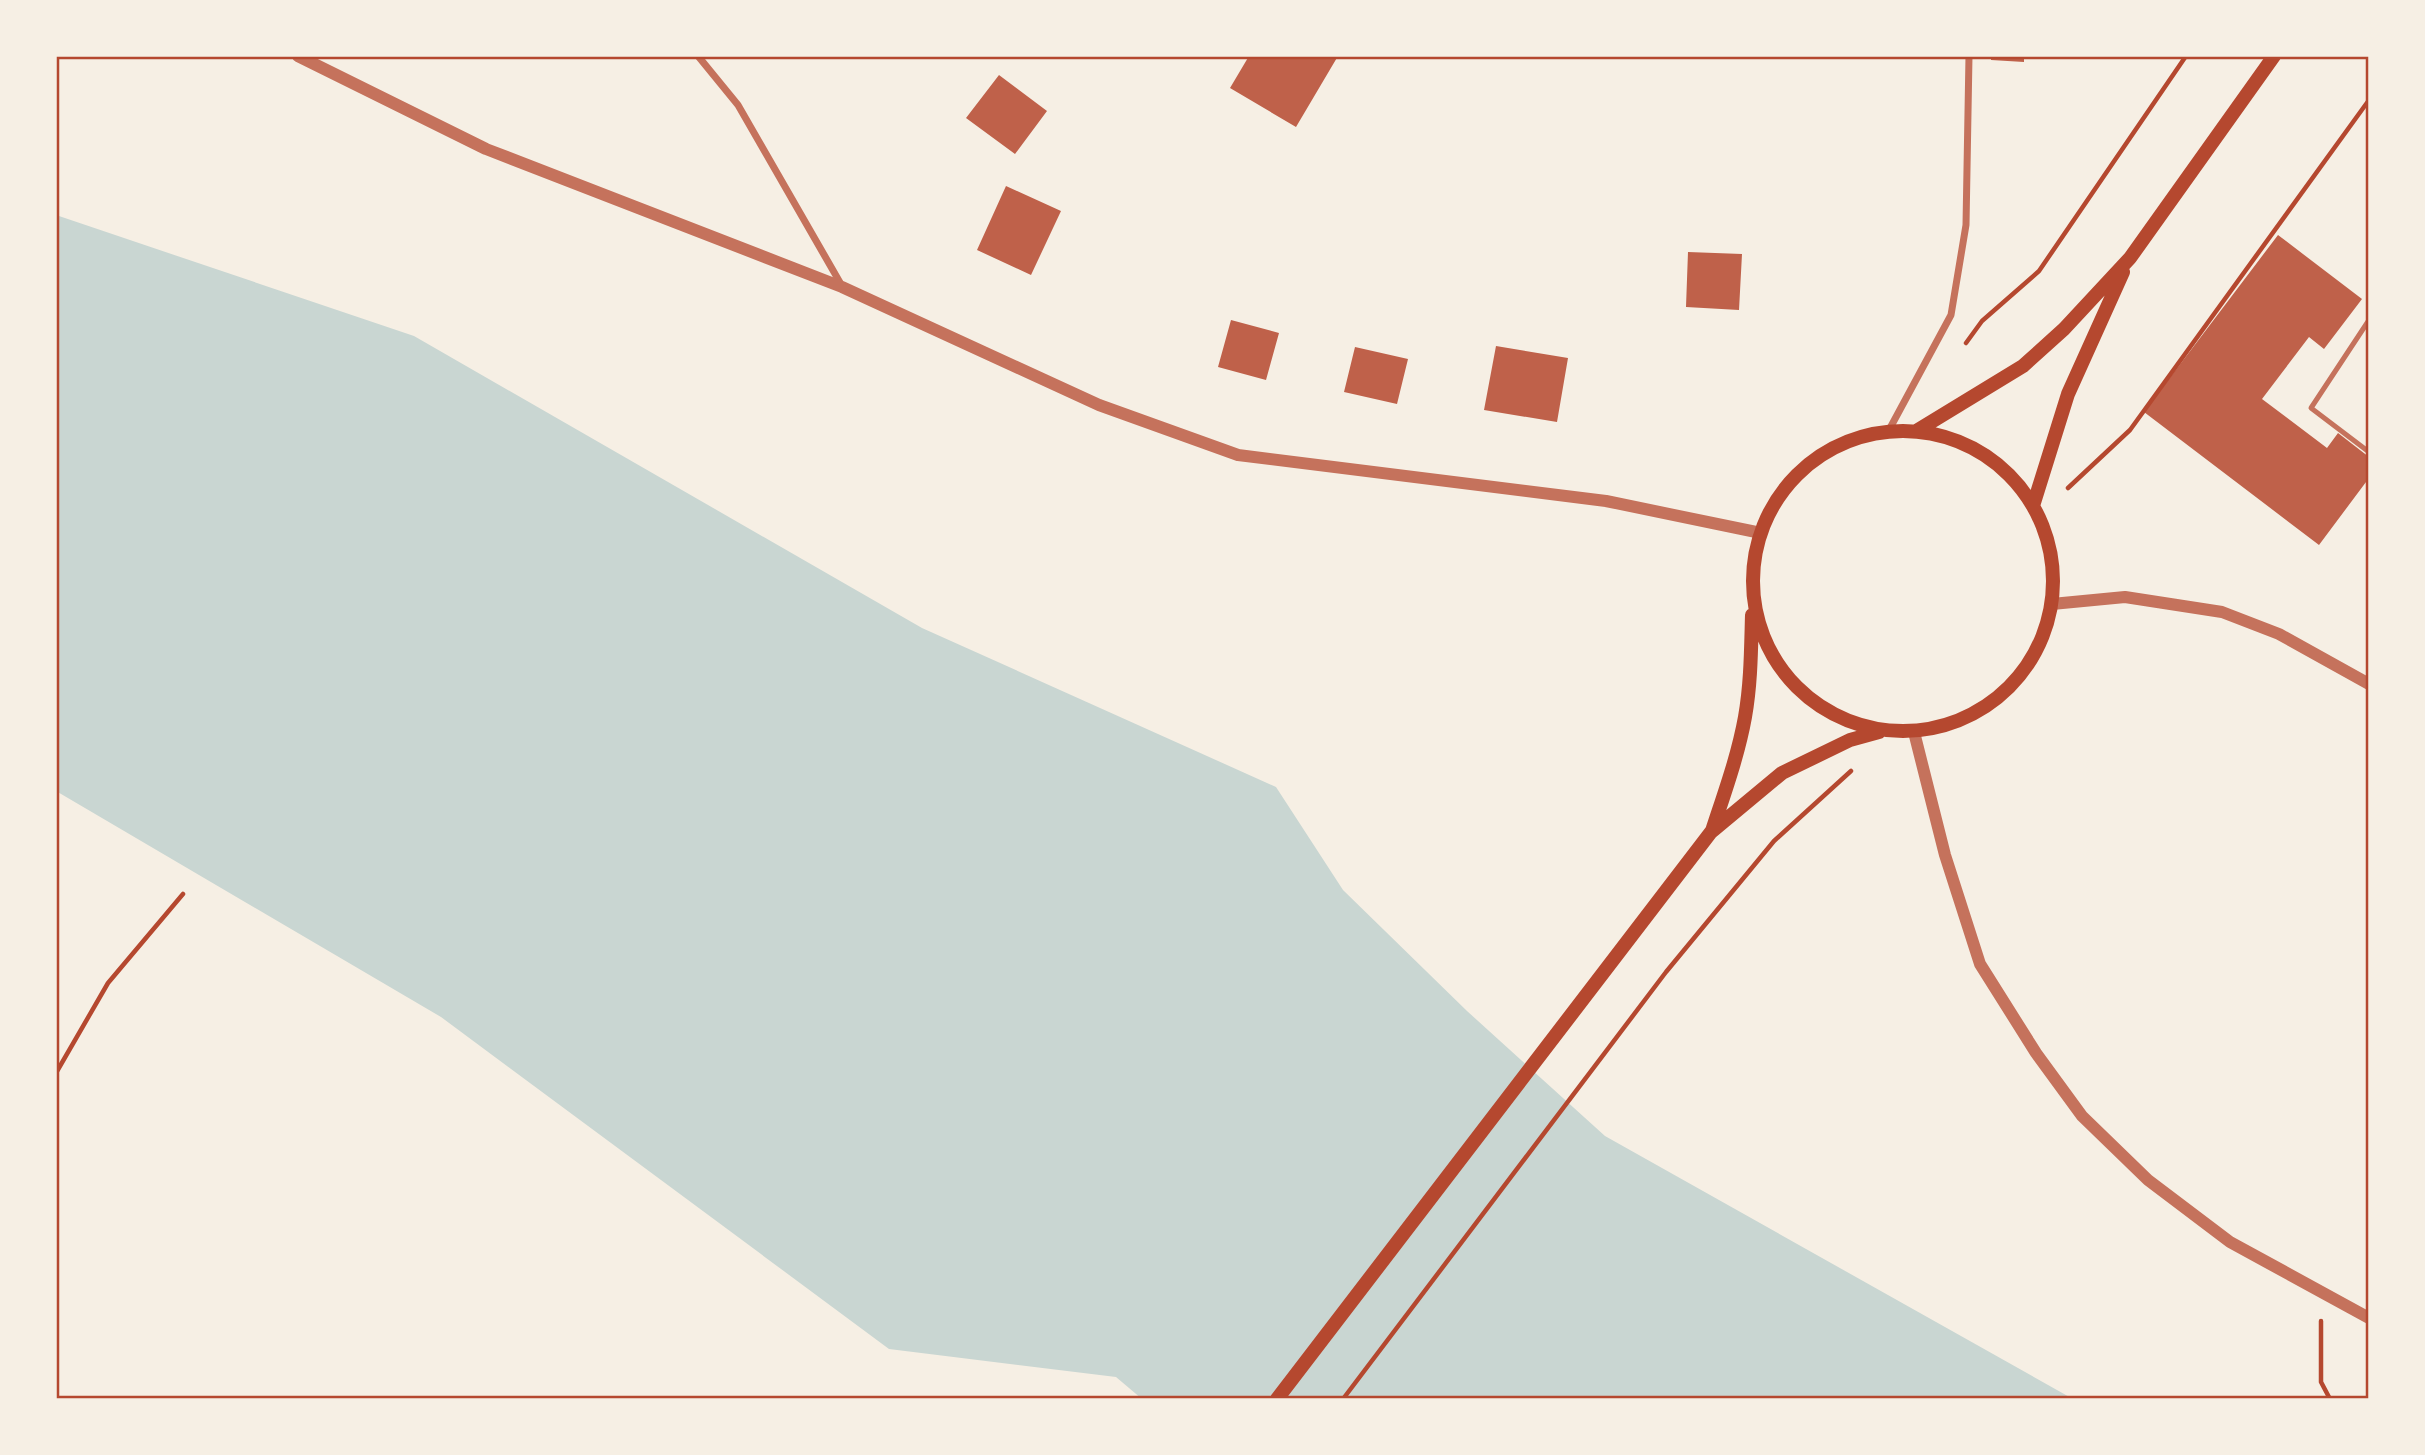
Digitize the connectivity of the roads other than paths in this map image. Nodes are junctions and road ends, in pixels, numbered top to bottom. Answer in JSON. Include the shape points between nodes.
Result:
{"nodes":[{"id":1,"x":298,"y":56,"type":"edge"},
{"id":2,"x":698,"y":56,"type":"edge"},
{"id":3,"x":1969,"y":56,"type":"edge"},
{"id":4,"x":2274,"y":56,"type":"edge"},
{"id":5,"x":2130,"y":258,"type":"junction"},
{"id":6,"x":842,"y":287,"type":"junction"},
{"id":7,"x":2369,"y":320,"type":"edge"},
{"id":8,"x":1889,"y":430,"type":"junction"},
{"id":9,"x":1918,"y":430,"type":"junction"},
{"id":10,"x":2369,"y":452,"type":"edge"},
{"id":11,"x":2036,"y":510,"type":"junction"},
{"id":12,"x":1761,"y":533,"type":"junction"},
{"id":13,"x":1752,"y":593,"type":"junction"},
{"id":14,"x":2052,"y":604,"type":"junction"},
{"id":15,"x":2369,"y":684,"type":"edge"},
{"id":16,"x":1882,"y":731,"type":"junction"},
{"id":17,"x":1914,"y":732,"type":"junction"},
{"id":18,"x":1711,"y":832,"type":"junction"},
{"id":19,"x":2369,"y":1318,"type":"edge"},
{"id":20,"x":1277,"y":1399,"type":"edge"}],
"edges":[{"from":1,"to":6,"type":"street","via":[[486,149]]},
{"from":2,"to":6,"type":"street","via":[[738,105]]},
{"from":3,"to":8,"type":"street","via":[[1966,225],[1951,315]]},
{"from":4,"to":5,"type":"main road"},
{"from":5,"to":9,"type":"main road","via":[[2023,366]]},
{"from":5,"to":11,"type":"main road","via":[[2068,394]]},
{"from":6,"to":12,"type":"street","via":[[1099,405],[1238,455],[1606,501]]},
{"from":7,"to":10,"type":"lane","via":[[2311,408]]},
{"from":8,"to":9,"type":"main road"},
{"from":8,"to":12,"type":"main road","via":[[1851,439],[1816,457],[1787,483]]},
{"from":9,"to":11,"type":"main road","via":[[1982,452],[2015,480]]},
{"from":11,"to":14,"type":"main road","via":[[2053,559]]},
{"from":12,"to":13,"type":"main road"},
{"from":13,"to":16,"type":"main road","via":[[1762,634],[1782,671],[1811,701]]},
{"from":13,"to":18,"type":"main road","via":[[1745,717]]},
{"from":14,"to":15,"type":"street","via":[[2125,597],[2222,611],[2279,634]]},
{"from":14,"to":17,"type":"main road","via":[[2039,648],[2000,697],[1973,715]]},
{"from":16,"to":17,"type":"main road"},
{"from":16,"to":18,"type":"main road","via":[[1850,740],[1782,774]]},
{"from":17,"to":19,"type":"street","via":[[1945,855],[1980,964],[2082,1116],[2148,1180],[2230,1242]]},
{"from":18,"to":20,"type":"main road"}]}
